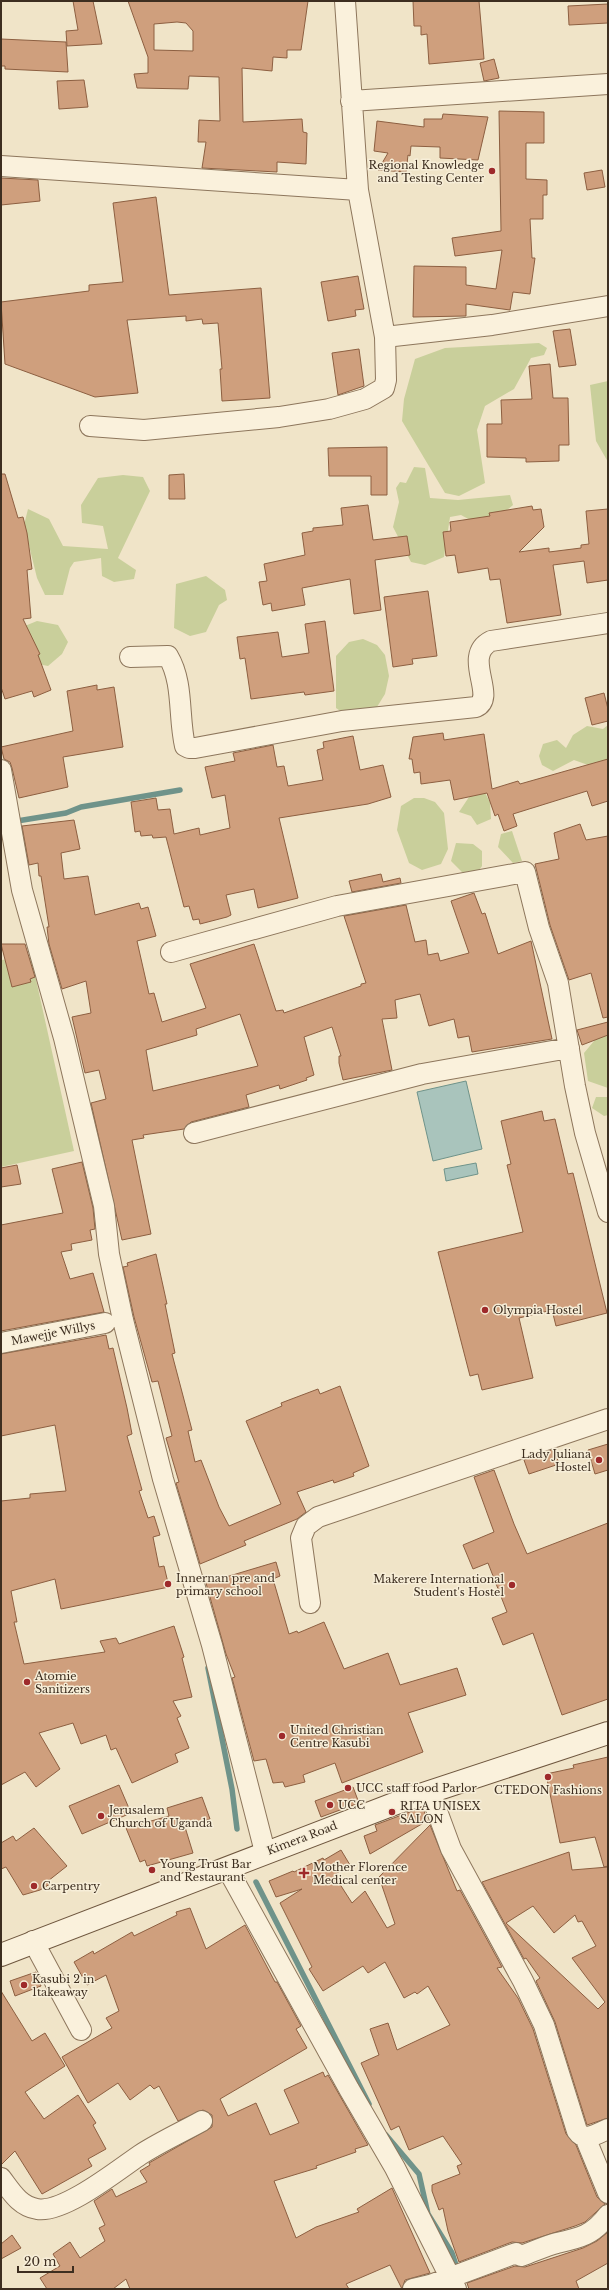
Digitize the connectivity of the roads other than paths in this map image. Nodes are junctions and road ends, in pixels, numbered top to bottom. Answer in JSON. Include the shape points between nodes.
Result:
{"nodes":[{"id":1,"x":345,"y":1,"type":"edge"},
{"id":2,"x":608,"y":84,"type":"edge"},
{"id":3,"x":351,"y":101,"type":"junction"},
{"id":4,"x":1,"y":166,"type":"edge"},
{"id":5,"x":358,"y":190,"type":"junction"},
{"id":6,"x":608,"y":306,"type":"edge"},
{"id":7,"x":385,"y":337,"type":"junction"},
{"id":8,"x":90,"y":426,"type":"dead end"},
{"id":9,"x":608,"y":624,"type":"edge"},
{"id":10,"x":130,"y":657,"type":"dead end"},
{"id":11,"x":1,"y":770,"type":"edge"},
{"id":12,"x":171,"y":952,"type":"dead end"},
{"id":13,"x":569,"y":1048,"type":"junction"},
{"id":14,"x":194,"y":1133,"type":"dead end"},
{"id":15,"x":608,"y":1212,"type":"edge"},
{"id":16,"x":105,"y":1323,"type":"dead end"},
{"id":17,"x":1,"y":1343,"type":"edge"},
{"id":18,"x":608,"y":1419,"type":"edge"},
{"id":19,"x":310,"y":1604,"type":"dead end"},
{"id":20,"x":608,"y":1733,"type":"edge"},
{"id":21,"x":430,"y":1792,"type":"junction"},
{"id":22,"x":265,"y":1852,"type":"junction"},
{"id":23,"x":227,"y":1868,"type":"junction"},
{"id":24,"x":33,"y":1941,"type":"junction"},
{"id":25,"x":1,"y":1955,"type":"edge"},
{"id":26,"x":81,"y":2030,"type":"dead end"},
{"id":27,"x":202,"y":2122,"type":"dead end"},
{"id":28,"x":608,"y":2129,"type":"edge"},
{"id":29,"x":585,"y":2137,"type":"junction"},
{"id":30,"x":1,"y":2178,"type":"edge"},
{"id":31,"x":608,"y":2193,"type":"edge"},
{"id":32,"x":608,"y":2215,"type":"edge"},
{"id":33,"x":453,"y":2283,"type":"edge"},
{"id":34,"x":413,"y":2289,"type":"edge"}],
"edges":[{"from":1,"to":3,"type":"street"},
{"from":2,"to":3,"type":"street"},
{"from":3,"to":5,"type":"street"},
{"from":4,"to":5,"type":"street"},
{"from":5,"to":7,"type":"street"},
{"from":6,"to":7,"type":"street","via":[[492,325]]},
{"from":7,"to":8,"type":"street","via":[[385,386],[365,399],[329,409],[279,417],[144,430]]},
{"from":9,"to":10,"type":"street","via":[[491,641],[483,645],[478,659],[483,698],[476,707],[342,721],[195,748],[185,746],[180,693],[175,671],[168,656]]},
{"from":11,"to":22,"type":"street","via":[[22,890],[64,1038],[104,1206],[109,1254],[123,1320],[163,1479],[212,1645]]},
{"from":12,"to":13,"type":"street","via":[[337,906],[525,872],[539,928],[558,983]]},
{"from":13,"to":14,"type":"street","via":[[422,1074]]},
{"from":13,"to":15,"type":"street","via":[[585,1133]]},
{"from":16,"to":17,"type":"street","name":"Mawejje Willys"},
{"from":18,"to":19,"type":"street","via":[[318,1518],[306,1526],[301,1538]]},
{"from":20,"to":21,"type":"street","name":"Kimera Road"},
{"from":21,"to":22,"type":"street","name":"Kimera Road"},
{"from":21,"to":29,"type":"street","via":[[452,1849],[535,2005],[555,2058],[576,2128],[580,2135]]},
{"from":22,"to":23,"type":"street","name":"Kimera Road"},
{"from":23,"to":24,"type":"street","name":"Kimera Road"},
{"from":23,"to":33,"type":"street","via":[[395,2168]]},
{"from":24,"to":25,"type":"street","name":"Kimera Road"},
{"from":24,"to":26,"type":"street"},
{"from":27,"to":30,"type":"street","via":[[141,2154],[95,2188],[51,2208],[38,2209],[26,2206],[17,2199]]},
{"from":28,"to":29,"type":"street"},
{"from":29,"to":31,"type":"street"},
{"from":32,"to":33,"type":"street","via":[[598,2228],[574,2241],[556,2243],[521,2256],[516,2253]]},
{"from":33,"to":34,"type":"street"}]}
